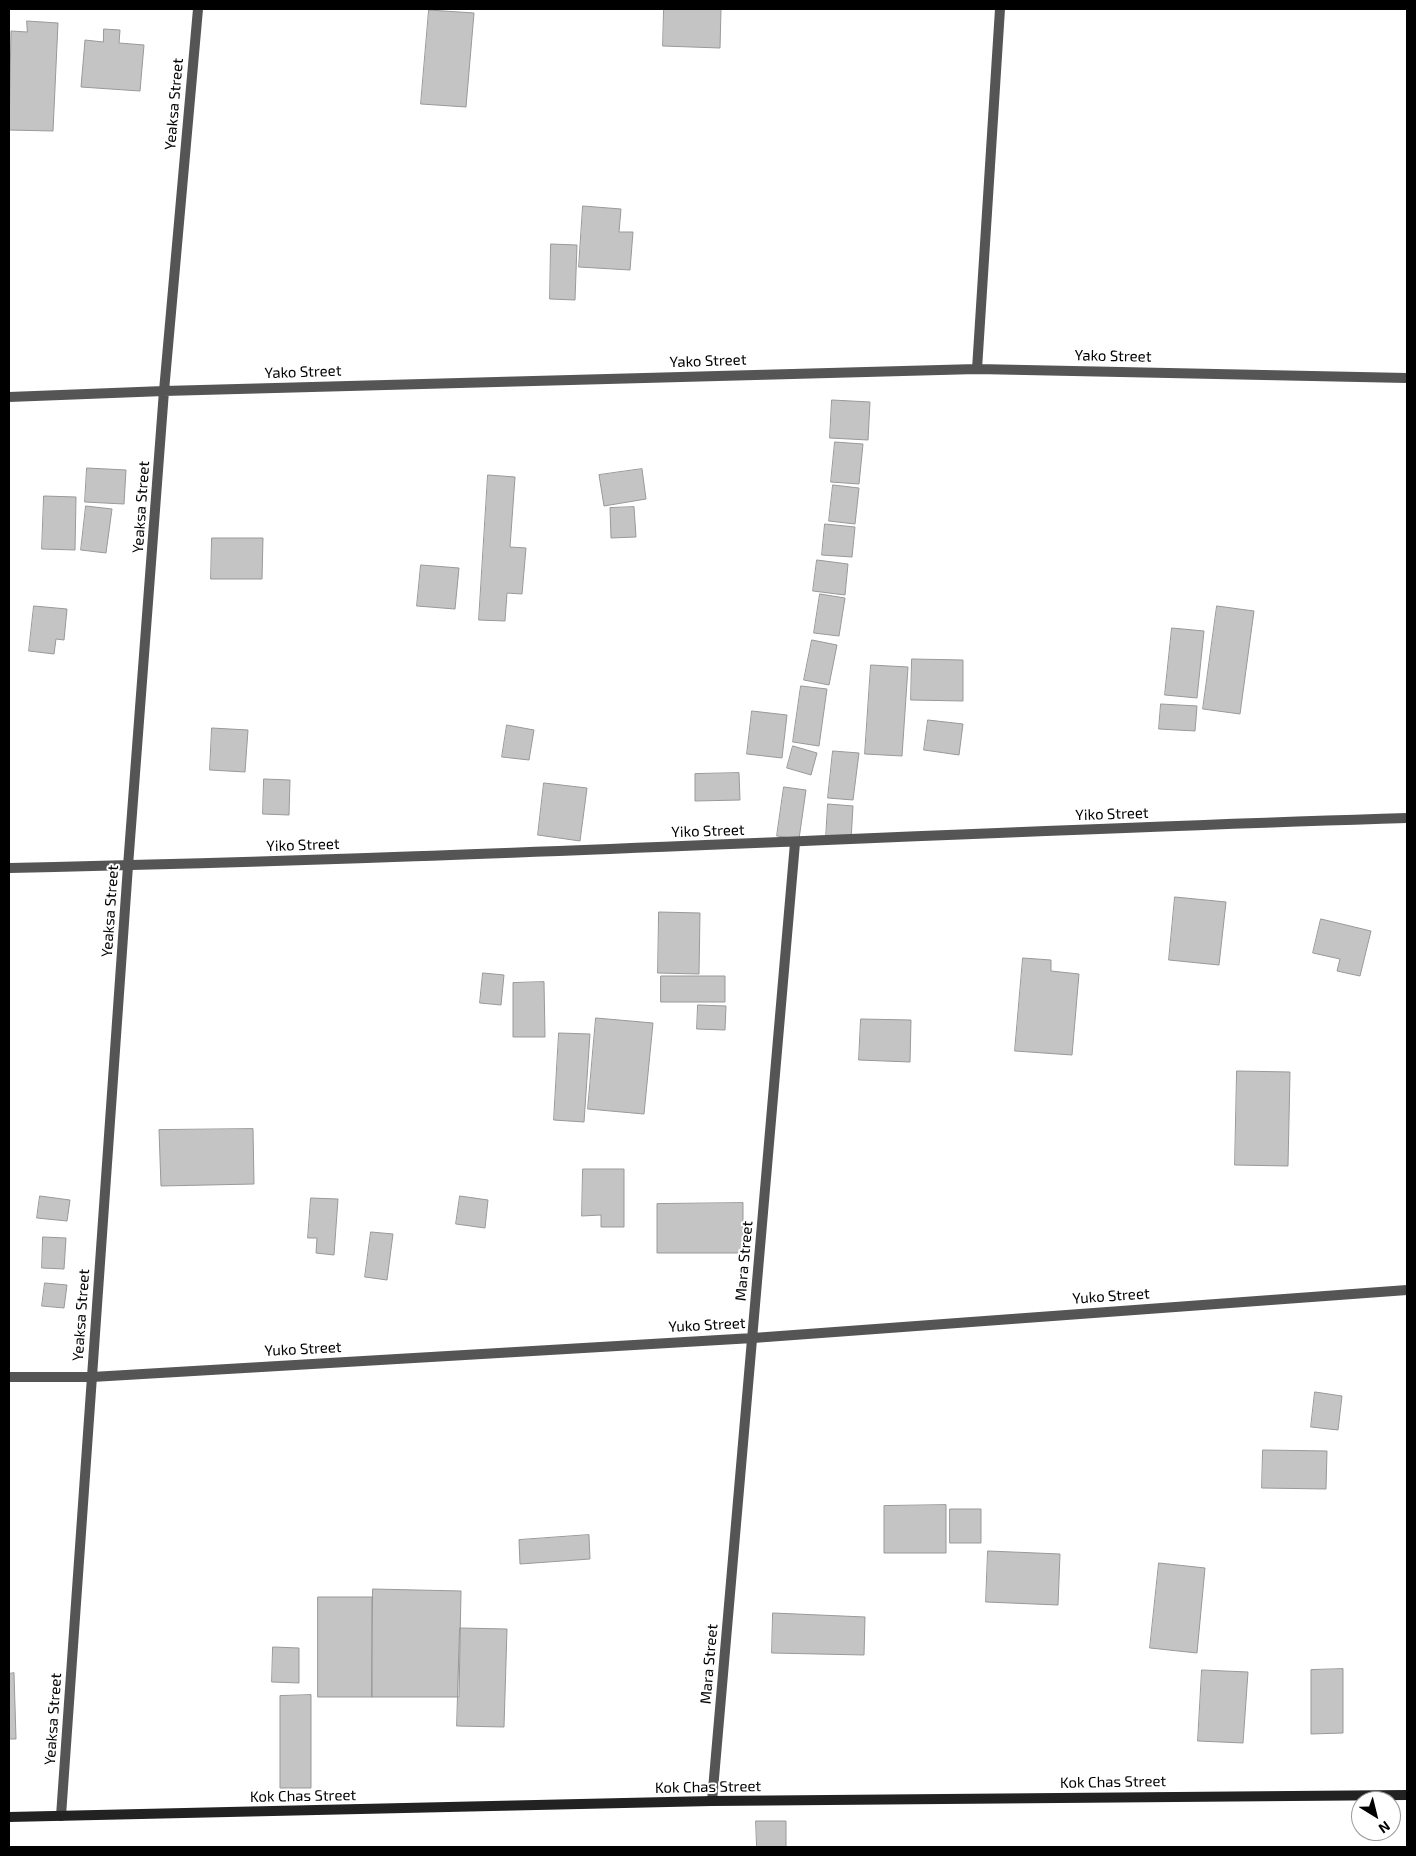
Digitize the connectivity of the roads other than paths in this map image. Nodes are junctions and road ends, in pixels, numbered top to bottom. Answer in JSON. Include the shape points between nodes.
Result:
{"nodes":[{"id":1,"x":198,"y":9,"type":"edge"},
{"id":2,"x":1000,"y":9,"type":"edge"},
{"id":3,"x":978,"y":368,"type":"junction"},
{"id":4,"x":1407,"y":378,"type":"edge"},
{"id":5,"x":164,"y":391,"type":"junction"},
{"id":6,"x":9,"y":398,"type":"edge"},
{"id":7,"x":1407,"y":818,"type":"edge"},
{"id":8,"x":795,"y":842,"type":"junction"},
{"id":9,"x":128,"y":866,"type":"junction"},
{"id":10,"x":9,"y":868,"type":"edge"},
{"id":11,"x":1407,"y":1290,"type":"edge"},
{"id":12,"x":753,"y":1338,"type":"junction"},
{"id":13,"x":9,"y":1377,"type":"edge"},
{"id":14,"x":92,"y":1377,"type":"junction"},
{"id":15,"x":1407,"y":1795,"type":"edge"},
{"id":16,"x":712,"y":1801,"type":"junction"},
{"id":17,"x":61,"y":1816,"type":"junction"},
{"id":18,"x":9,"y":1817,"type":"edge"}],
"edges":[{"from":1,"to":5,"type":"street","name":"Yeaksa Street"},
{"from":2,"to":3,"type":"street"},
{"from":3,"to":4,"type":"street","name":"Yako Street"},
{"from":3,"to":5,"type":"street","name":"Yako Street"},
{"from":5,"to":6,"type":"street","name":"Yako Street"},
{"from":5,"to":9,"type":"street","name":"Yeaksa Street"},
{"from":7,"to":8,"type":"street","name":"Yiko Street"},
{"from":8,"to":9,"type":"street","name":"Yiko Street"},
{"from":8,"to":12,"type":"street","name":"Mara Street"},
{"from":9,"to":10,"type":"street","name":"Yiko Street"},
{"from":9,"to":14,"type":"street","name":"Yeaksa Street"},
{"from":11,"to":12,"type":"street","name":"Yuko Street"},
{"from":12,"to":14,"type":"street","name":"Yuko Street"},
{"from":12,"to":16,"type":"street","name":"Mara Street"},
{"from":13,"to":14,"type":"street","name":"Yuko Street"},
{"from":14,"to":17,"type":"street","name":"Yeaksa Street"},
{"from":15,"to":16,"type":"street","name":"Kok Chas Street"},
{"from":16,"to":17,"type":"street","name":"Kok Chas Street"},
{"from":17,"to":18,"type":"street","name":"Kok Chas Street"}]}
